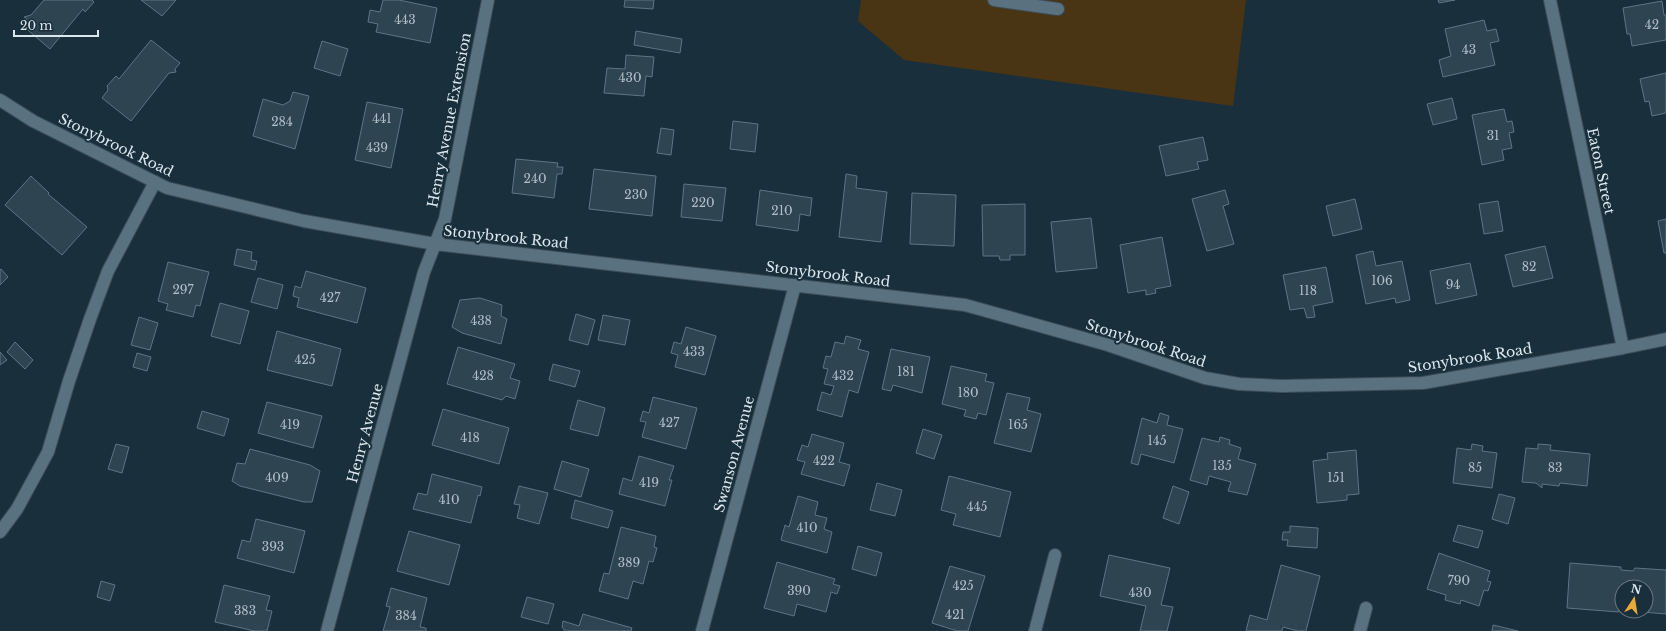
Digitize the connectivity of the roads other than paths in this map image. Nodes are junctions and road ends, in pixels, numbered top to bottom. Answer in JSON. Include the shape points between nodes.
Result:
{"nodes":[{"id":1,"x":488,"y":0,"type":"edge"},
{"id":2,"x":994,"y":0,"type":"edge"},
{"id":3,"x":1550,"y":0,"type":"edge"},
{"id":4,"x":1058,"y":9,"type":"dead end"},
{"id":5,"x":0,"y":100,"type":"edge"},
{"id":6,"x":155,"y":182,"type":"junction"},
{"id":7,"x":435,"y":244,"type":"junction"},
{"id":8,"x":795,"y":285,"type":"junction"},
{"id":9,"x":1666,"y":339,"type":"edge"},
{"id":10,"x":1623,"y":348,"type":"junction"},
{"id":11,"x":0,"y":532,"type":"edge"},
{"id":12,"x":1055,"y":555,"type":"dead end"},
{"id":13,"x":1366,"y":608,"type":"dead end"},
{"id":14,"x":327,"y":631,"type":"edge"},
{"id":15,"x":702,"y":631,"type":"edge"},
{"id":16,"x":1035,"y":631,"type":"edge"},
{"id":17,"x":1360,"y":631,"type":"edge"}],
"edges":[{"from":1,"to":7,"type":"street","name":"Henry Avenue Extension","via":[[445,219]]},
{"from":2,"to":4,"type":"street"},
{"from":3,"to":10,"type":"street","name":"Eaton Street"},
{"from":5,"to":6,"type":"street","name":"Stonybrook Road","via":[[33,121]]},
{"from":6,"to":7,"type":"street","name":"Stonybrook Road","via":[[167,188],[304,221]]},
{"from":6,"to":11,"type":"street","via":[[108,271],[69,381],[48,452],[17,509]]},
{"from":7,"to":8,"type":"street","name":"Stonybrook Road"},
{"from":7,"to":14,"type":"street","name":"Henry Avenue","via":[[424,272]]},
{"from":8,"to":10,"type":"street","name":"Stonybrook Road","via":[[965,305],[1108,345],[1205,378],[1239,384],[1282,386],[1423,383]]},
{"from":8,"to":15,"type":"street","name":"Swanson Avenue"},
{"from":9,"to":10,"type":"street","name":"Stonybrook Road"},
{"from":12,"to":16,"type":"street"},
{"from":13,"to":17,"type":"street"}]}
